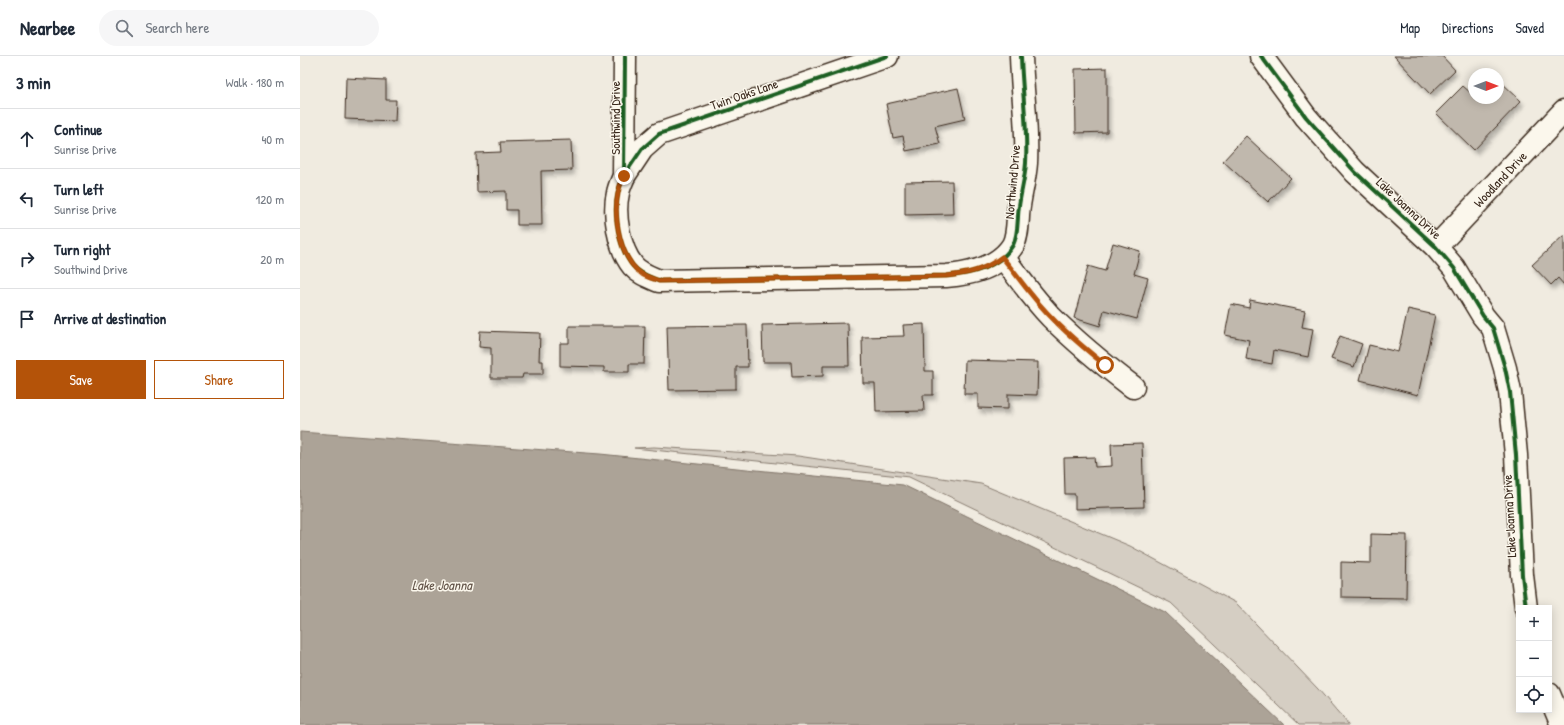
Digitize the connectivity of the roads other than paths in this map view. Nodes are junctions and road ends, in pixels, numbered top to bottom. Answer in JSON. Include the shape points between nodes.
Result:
{"nodes":[{"id":1,"x":625,"y":56,"type":"edge"},
{"id":2,"x":887,"y":56,"type":"edge"},
{"id":3,"x":1021,"y":56,"type":"edge"},
{"id":4,"x":1261,"y":56,"type":"edge"},
{"id":5,"x":1564,"y":111,"type":"edge"},
{"id":6,"x":624,"y":176,"type":"junction"},
{"id":7,"x":1436,"y":247,"type":"junction"},
{"id":8,"x":623,"y":249,"type":"joint"},
{"id":9,"x":1002,"y":257,"type":"junction"},
{"id":10,"x":1133,"y":387,"type":"dead end"},
{"id":11,"x":1526,"y":605,"type":"edge"},
{"id":12,"x":1552,"y":701,"type":"edge"},
{"id":13,"x":1562,"y":725,"type":"edge"}],
"edges":[{"from":1,"to":6,"type":"street","name":"Southwind Drive"},
{"from":2,"to":6,"type":"street","name":"Twin Oaks Lane","via":[[659,134],[642,149]]},
{"from":3,"to":9,"type":"street","name":"Northwind Drive","via":[[1026,164],[1016,237],[1013,245]]},
{"from":4,"to":7,"type":"street","name":"Lake Joanna Drive","via":[[1306,117],[1355,172]]},
{"from":5,"to":7,"type":"street","name":"Woodland Drive"},
{"from":6,"to":8,"type":"street","name":"Southwind Drive","via":[[618,193],[616,215]]},
{"from":7,"to":11,"type":"street","name":"Lake Joanna Drive","via":[[1454,268],[1493,328],[1506,368],[1516,455]]},
{"from":8,"to":9,"type":"street","name":"Northwind Drive","via":[[633,266],[642,274],[659,281],[946,276],[975,271],[989,266]]},
{"from":9,"to":10,"type":"street","via":[[1050,316],[1083,347]]},
{"from":12,"to":13,"type":"street"}]}
